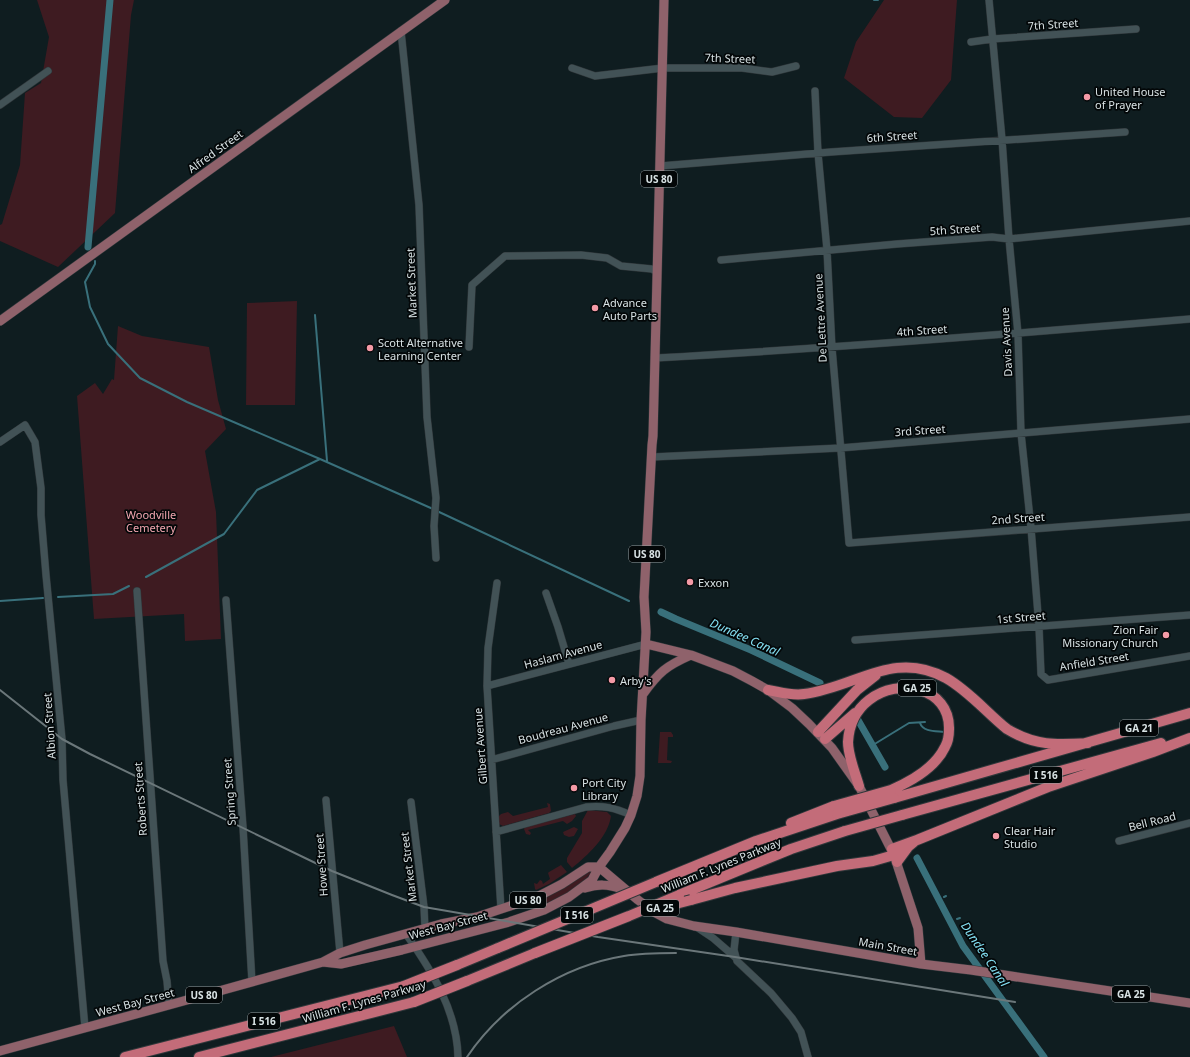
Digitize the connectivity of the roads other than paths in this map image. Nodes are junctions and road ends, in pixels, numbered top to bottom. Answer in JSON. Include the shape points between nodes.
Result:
{"nodes":[{"id":1,"x":445,"y":0,"type":"edge"},
{"id":2,"x":664,"y":0,"type":"edge"},
{"id":3,"x":989,"y":0,"type":"edge"},
{"id":4,"x":1136,"y":29,"type":"dead end"},
{"id":5,"x":402,"y":31,"type":"junction"},
{"id":6,"x":992,"y":39,"type":"junction"},
{"id":7,"x":971,"y":42,"type":"dead end"},
{"id":8,"x":796,"y":66,"type":"dead end"},
{"id":9,"x":572,"y":68,"type":"dead end"},
{"id":10,"x":663,"y":68,"type":"junction"},
{"id":11,"x":48,"y":72,"type":"dead end"},
{"id":12,"x":815,"y":91,"type":"dead end"},
{"id":13,"x":0,"y":105,"type":"edge"},
{"id":14,"x":1125,"y":132,"type":"dead end"},
{"id":15,"x":1002,"y":139,"type":"junction"},
{"id":16,"x":818,"y":153,"type":"junction"},
{"id":17,"x":660,"y":166,"type":"junction"},
{"id":18,"x":1190,"y":221,"type":"edge"},
{"id":19,"x":1009,"y":239,"type":"junction"},
{"id":20,"x":827,"y":250,"type":"junction"},
{"id":21,"x":721,"y":260,"type":"dead end"},
{"id":22,"x":657,"y":272,"type":"junction"},
{"id":23,"x":1190,"y":319,"type":"edge"},
{"id":24,"x":0,"y":322,"type":"edge"},
{"id":25,"x":1018,"y":334,"type":"junction"},
{"id":26,"x":469,"y":347,"type":"dead end"},
{"id":27,"x":832,"y":348,"type":"junction"},
{"id":28,"x":655,"y":358,"type":"junction"},
{"id":29,"x":1190,"y":419,"type":"edge"},
{"id":30,"x":1021,"y":433,"type":"junction"},
{"id":31,"x":0,"y":442,"type":"edge"},
{"id":32,"x":840,"y":448,"type":"junction"},
{"id":33,"x":652,"y":458,"type":"junction"},
{"id":34,"x":1190,"y":517,"type":"edge"},
{"id":35,"x":1031,"y":528,"type":"junction"},
{"id":36,"x":849,"y":543,"type":"joint"},
{"id":37,"x":436,"y":558,"type":"dead end"},
{"id":38,"x":497,"y":583,"type":"dead end"},
{"id":39,"x":137,"y":591,"type":"dead end"},
{"id":40,"x":546,"y":593,"type":"dead end"},
{"id":41,"x":226,"y":600,"type":"dead end"},
{"id":42,"x":1190,"y":615,"type":"edge"},
{"id":43,"x":1039,"y":627,"type":"junction"},
{"id":44,"x":855,"y":640,"type":"dead end"},
{"id":45,"x":646,"y":644,"type":"junction"},
{"id":46,"x":691,"y":655,"type":"junction"},
{"id":47,"x":1190,"y":656,"type":"edge"},
{"id":48,"x":569,"y":664,"type":"junction"},
{"id":49,"x":886,"y":669,"type":"junction"},
{"id":50,"x":1048,"y":680,"type":"joint"},
{"id":51,"x":487,"y":686,"type":"junction"},
{"id":52,"x":768,"y":690,"type":"junction"},
{"id":53,"x":643,"y":694,"type":"junction"},
{"id":54,"x":865,"y":703,"type":"junction"},
{"id":55,"x":1190,"y":713,"type":"edge"},
{"id":56,"x":641,"y":720,"type":"junction"},
{"id":57,"x":1190,"y":735,"type":"edge"},
{"id":58,"x":821,"y":736,"type":"junction"},
{"id":59,"x":1190,"y":738,"type":"edge"},
{"id":60,"x":1088,"y":743,"type":"junction"},
{"id":61,"x":492,"y":760,"type":"junction"},
{"id":62,"x":859,"y":786,"type":"junction"},
{"id":63,"x":893,"y":794,"type":"junction"},
{"id":64,"x":326,"y":800,"type":"dead end"},
{"id":65,"x":412,"y":802,"type":"dead end"},
{"id":66,"x":630,"y":815,"type":"junction"},
{"id":67,"x":1190,"y":823,"type":"edge"},
{"id":68,"x":496,"y":832,"type":"junction"},
{"id":69,"x":917,"y":840,"type":"junction"},
{"id":70,"x":1119,"y":841,"type":"dead end"},
{"id":71,"x":894,"y":855,"type":"junction"},
{"id":72,"x":599,"y":867,"type":"junction"},
{"id":73,"x":580,"y":890,"type":"junction"},
{"id":74,"x":626,"y":890,"type":"junction"},
{"id":75,"x":502,"y":909,"type":"junction"},
{"id":76,"x":629,"y":916,"type":"junction"},
{"id":77,"x":694,"y":926,"type":"junction"},
{"id":78,"x":425,"y":929,"type":"junction"},
{"id":79,"x":736,"y":932,"type":"junction"},
{"id":80,"x":406,"y":934,"type":"junction"},
{"id":81,"x":415,"y":946,"type":"junction"},
{"id":82,"x":340,"y":953,"type":"junction"},
{"id":83,"x":735,"y":957,"type":"junction"},
{"id":84,"x":322,"y":962,"type":"junction"},
{"id":85,"x":921,"y":964,"type":"junction"},
{"id":86,"x":252,"y":982,"type":"junction"},
{"id":87,"x":1190,"y":1003,"type":"edge"},
{"id":88,"x":169,"y":1005,"type":"junction"},
{"id":89,"x":85,"y":1028,"type":"junction"},
{"id":90,"x":0,"y":1051,"type":"edge"},
{"id":91,"x":124,"y":1057,"type":"edge"},
{"id":92,"x":199,"y":1057,"type":"edge"},
{"id":93,"x":458,"y":1057,"type":"edge"},
{"id":94,"x":808,"y":1057,"type":"edge"}],
"edges":[{"from":1,"to":5,"type":"main road","name":"Alfred Street"},
{"from":2,"to":10,"type":"main road","number":"US 80"},
{"from":3,"to":6,"type":"street","name":"Davis Avenue"},
{"from":4,"to":6,"type":"street","name":"7th Street"},
{"from":5,"to":24,"type":"main road","name":"Alfred Street"},
{"from":5,"to":37,"type":"street","name":"Market Street","via":[[419,205],[427,417],[436,498]]},
{"from":6,"to":7,"type":"street","name":"7th Street"},
{"from":6,"to":15,"type":"street","name":"Davis Avenue"},
{"from":8,"to":10,"type":"street","name":"7th Street","via":[[772,72],[742,68]]},
{"from":9,"to":10,"type":"street","name":"7th Street","via":[[595,76]]},
{"from":10,"to":17,"type":"main road","number":"US 80"},
{"from":11,"to":13,"type":"street"},
{"from":12,"to":16,"type":"street","name":"De Lettre Avenue"},
{"from":14,"to":15,"type":"street","name":"6th Street"},
{"from":15,"to":16,"type":"street","name":"6th Street"},
{"from":15,"to":19,"type":"street","name":"Davis Avenue"},
{"from":16,"to":17,"type":"street","name":"6th Street"},
{"from":16,"to":20,"type":"street","name":"De Lettre Avenue"},
{"from":17,"to":22,"type":"main road","number":"US 80"},
{"from":18,"to":19,"type":"street","name":"5th Street"},
{"from":19,"to":20,"type":"street","name":"5th Street","via":[[992,238]]},
{"from":19,"to":25,"type":"street","name":"Davis Avenue"},
{"from":20,"to":21,"type":"street","name":"5th Street"},
{"from":20,"to":27,"type":"street","name":"De Lettre Avenue"},
{"from":22,"to":26,"type":"street","via":[[652,269],[622,266],[597,256],[505,256],[472,285]]},
{"from":22,"to":28,"type":"main road","number":"US 80"},
{"from":23,"to":25,"type":"street","name":"4th Street"},
{"from":25,"to":27,"type":"street","name":"4th Street"},
{"from":25,"to":30,"type":"street","name":"Davis Avenue"},
{"from":27,"to":28,"type":"street","name":"4th Street"},
{"from":27,"to":32,"type":"street","name":"De Lettre Avenue"},
{"from":28,"to":33,"type":"main road","number":"US 80"},
{"from":29,"to":30,"type":"street","name":"3rd Street"},
{"from":30,"to":32,"type":"street","name":"3rd Street"},
{"from":30,"to":35,"type":"street","name":"Davis Avenue"},
{"from":31,"to":89,"type":"street","name":"Albion Street","via":[[26,424],[35,442],[41,488],[42,530]]},
{"from":32,"to":33,"type":"street","name":"3rd Street"},
{"from":32,"to":36,"type":"street","name":"De Lettre Avenue"},
{"from":33,"to":45,"type":"main road","number":"US 80","via":[[644,597]]},
{"from":34,"to":35,"type":"street","name":"2nd Street"},
{"from":35,"to":36,"type":"street","name":"2nd Street"},
{"from":35,"to":43,"type":"street","name":"Davis Avenue"},
{"from":38,"to":51,"type":"street","name":"Gilbert Avenue","via":[[488,648]]},
{"from":39,"to":88,"type":"street","name":"Roberts Street","via":[[163,961]]},
{"from":40,"to":48,"type":"street"},
{"from":41,"to":86,"type":"street","name":"Spring Street"},
{"from":42,"to":43,"type":"street","name":"1st Street"},
{"from":43,"to":44,"type":"street","name":"1st Street"},
{"from":43,"to":50,"type":"street","name":"Davis Avenue","via":[[1041,674]]},
{"from":45,"to":46,"type":"main road"},
{"from":45,"to":48,"type":"street","name":"Haslam Avenue"},
{"from":45,"to":53,"type":"main road","number":"US 80"},
{"from":46,"to":52,"type":"main road","via":[[733,671]]},
{"from":46,"to":53,"type":"main road","via":[[660,672]]},
{"from":47,"to":50,"type":"street","name":"Anfield Street"},
{"from":48,"to":51,"type":"street","name":"Haslam Avenue"},
{"from":49,"to":52,"type":"highway","via":[[811,693],[796,695]]},
{"from":49,"to":58,"type":"highway","via":[[857,690]]},
{"from":49,"to":60,"type":"highway","via":[[911,668],[945,678],[962,689],[1007,730],[1028,740],[1051,745]]},
{"from":51,"to":61,"type":"street","name":"Gilbert Avenue"},
{"from":52,"to":58,"type":"main road","via":[[792,708]]},
{"from":53,"to":56,"type":"main road","number":"US 80"},
{"from":54,"to":58,"type":"highway"},
{"from":54,"to":62,"type":"highway","number":"GA 25","via":[[856,713],[849,730],[848,744]]},
{"from":54,"to":63,"type":"highway","number":"GA 25","via":[[891,688],[910,687],[918,688],[934,698],[946,712],[949,734],[942,753],[928,768]]},
{"from":55,"to":60,"type":"highway","number":"GA 21"},
{"from":56,"to":61,"type":"street","name":"Boudreau Avenue"},
{"from":56,"to":66,"type":"main road","number":"US 80","via":[[640,776],[637,796]]},
{"from":57,"to":76,"type":"highway","name":"William F. Lynes Parkway","number":"I 516","bridge":true,"via":[[846,831],[791,849]]},
{"from":58,"to":62,"type":"main road"},
{"from":59,"to":69,"type":"highway","via":[[1048,787]]},
{"from":60,"to":63,"type":"highway","name":"William F. Lynes Parkway","number":"I 516"},
{"from":61,"to":68,"type":"street","name":"Gilbert Avenue"},
{"from":62,"to":71,"type":"main road","number":"GA 25"},
{"from":63,"to":91,"type":"highway","name":"William F. Lynes Parkway","number":"I 516","bridge":true,"via":[[836,810],[756,840],[404,986]]},
{"from":64,"to":82,"type":"street","name":"Howe Street"},
{"from":65,"to":78,"type":"street","name":"Market Street"},
{"from":66,"to":68,"type":"street","via":[[613,808],[586,807]]},
{"from":66,"to":72,"type":"main road","number":"US 80","via":[[616,843]]},
{"from":67,"to":70,"type":"street","name":"Bell Road"},
{"from":68,"to":75,"type":"street","name":"Gilbert Avenue"},
{"from":69,"to":71,"type":"highway"},
{"from":69,"to":71,"type":"highway"},
{"from":71,"to":76,"type":"highway","number":"GA 25","bridge":true,"via":[[736,888]]},
{"from":71,"to":85,"type":"main road","number":"GA 25","via":[[918,928]]},
{"from":72,"to":73,"type":"main road","number":"US 80","via":[[592,880]]},
{"from":72,"to":74,"type":"main road","name":"Main Street"},
{"from":72,"to":75,"type":"main road","number":"US 80","via":[[588,867],[549,892]]},
{"from":73,"to":74,"type":"main road","via":[[604,884]]},
{"from":73,"to":81,"type":"main road","name":"West Bay Street","number":"US 80","via":[[558,904],[509,922]]},
{"from":74,"to":77,"type":"main road","name":"Main Street","via":[[654,912],[673,921]]},
{"from":75,"to":78,"type":"main road","name":"West Bay Street","number":"US 80"},
{"from":76,"to":92,"type":"highway","name":"William F. Lynes Parkway","number":"I 516","bridge":true,"via":[[414,1002]]},
{"from":77,"to":79,"type":"main road","name":"Main Street"},
{"from":77,"to":83,"type":"street"},
{"from":78,"to":80,"type":"main road","name":"West Bay Street","number":"US 80"},
{"from":79,"to":83,"type":"street"},
{"from":79,"to":85,"type":"main road","name":"Main Street"},
{"from":80,"to":81,"type":"street"},
{"from":80,"to":82,"type":"main road","name":"West Bay Street","number":"US 80"},
{"from":81,"to":84,"type":"main road","name":"West Bay Street","number":"US 80","via":[[341,964]]},
{"from":81,"to":93,"type":"street","via":[[447,1002],[456,1032]]},
{"from":82,"to":84,"type":"main road","name":"West Bay Street","number":"US 80"},
{"from":83,"to":94,"type":"street","via":[[792,1018],[801,1032]]},
{"from":84,"to":86,"type":"main road","name":"West Bay Street","number":"US 80"},
{"from":85,"to":87,"type":"main road","name":"Main Street","number":"GA 25"},
{"from":86,"to":88,"type":"main road","name":"West Bay Street","number":"US 80"},
{"from":88,"to":89,"type":"main road","name":"West Bay Street","number":"US 80"},
{"from":89,"to":90,"type":"main road","name":"West Bay Street","number":"US 80"}]}
